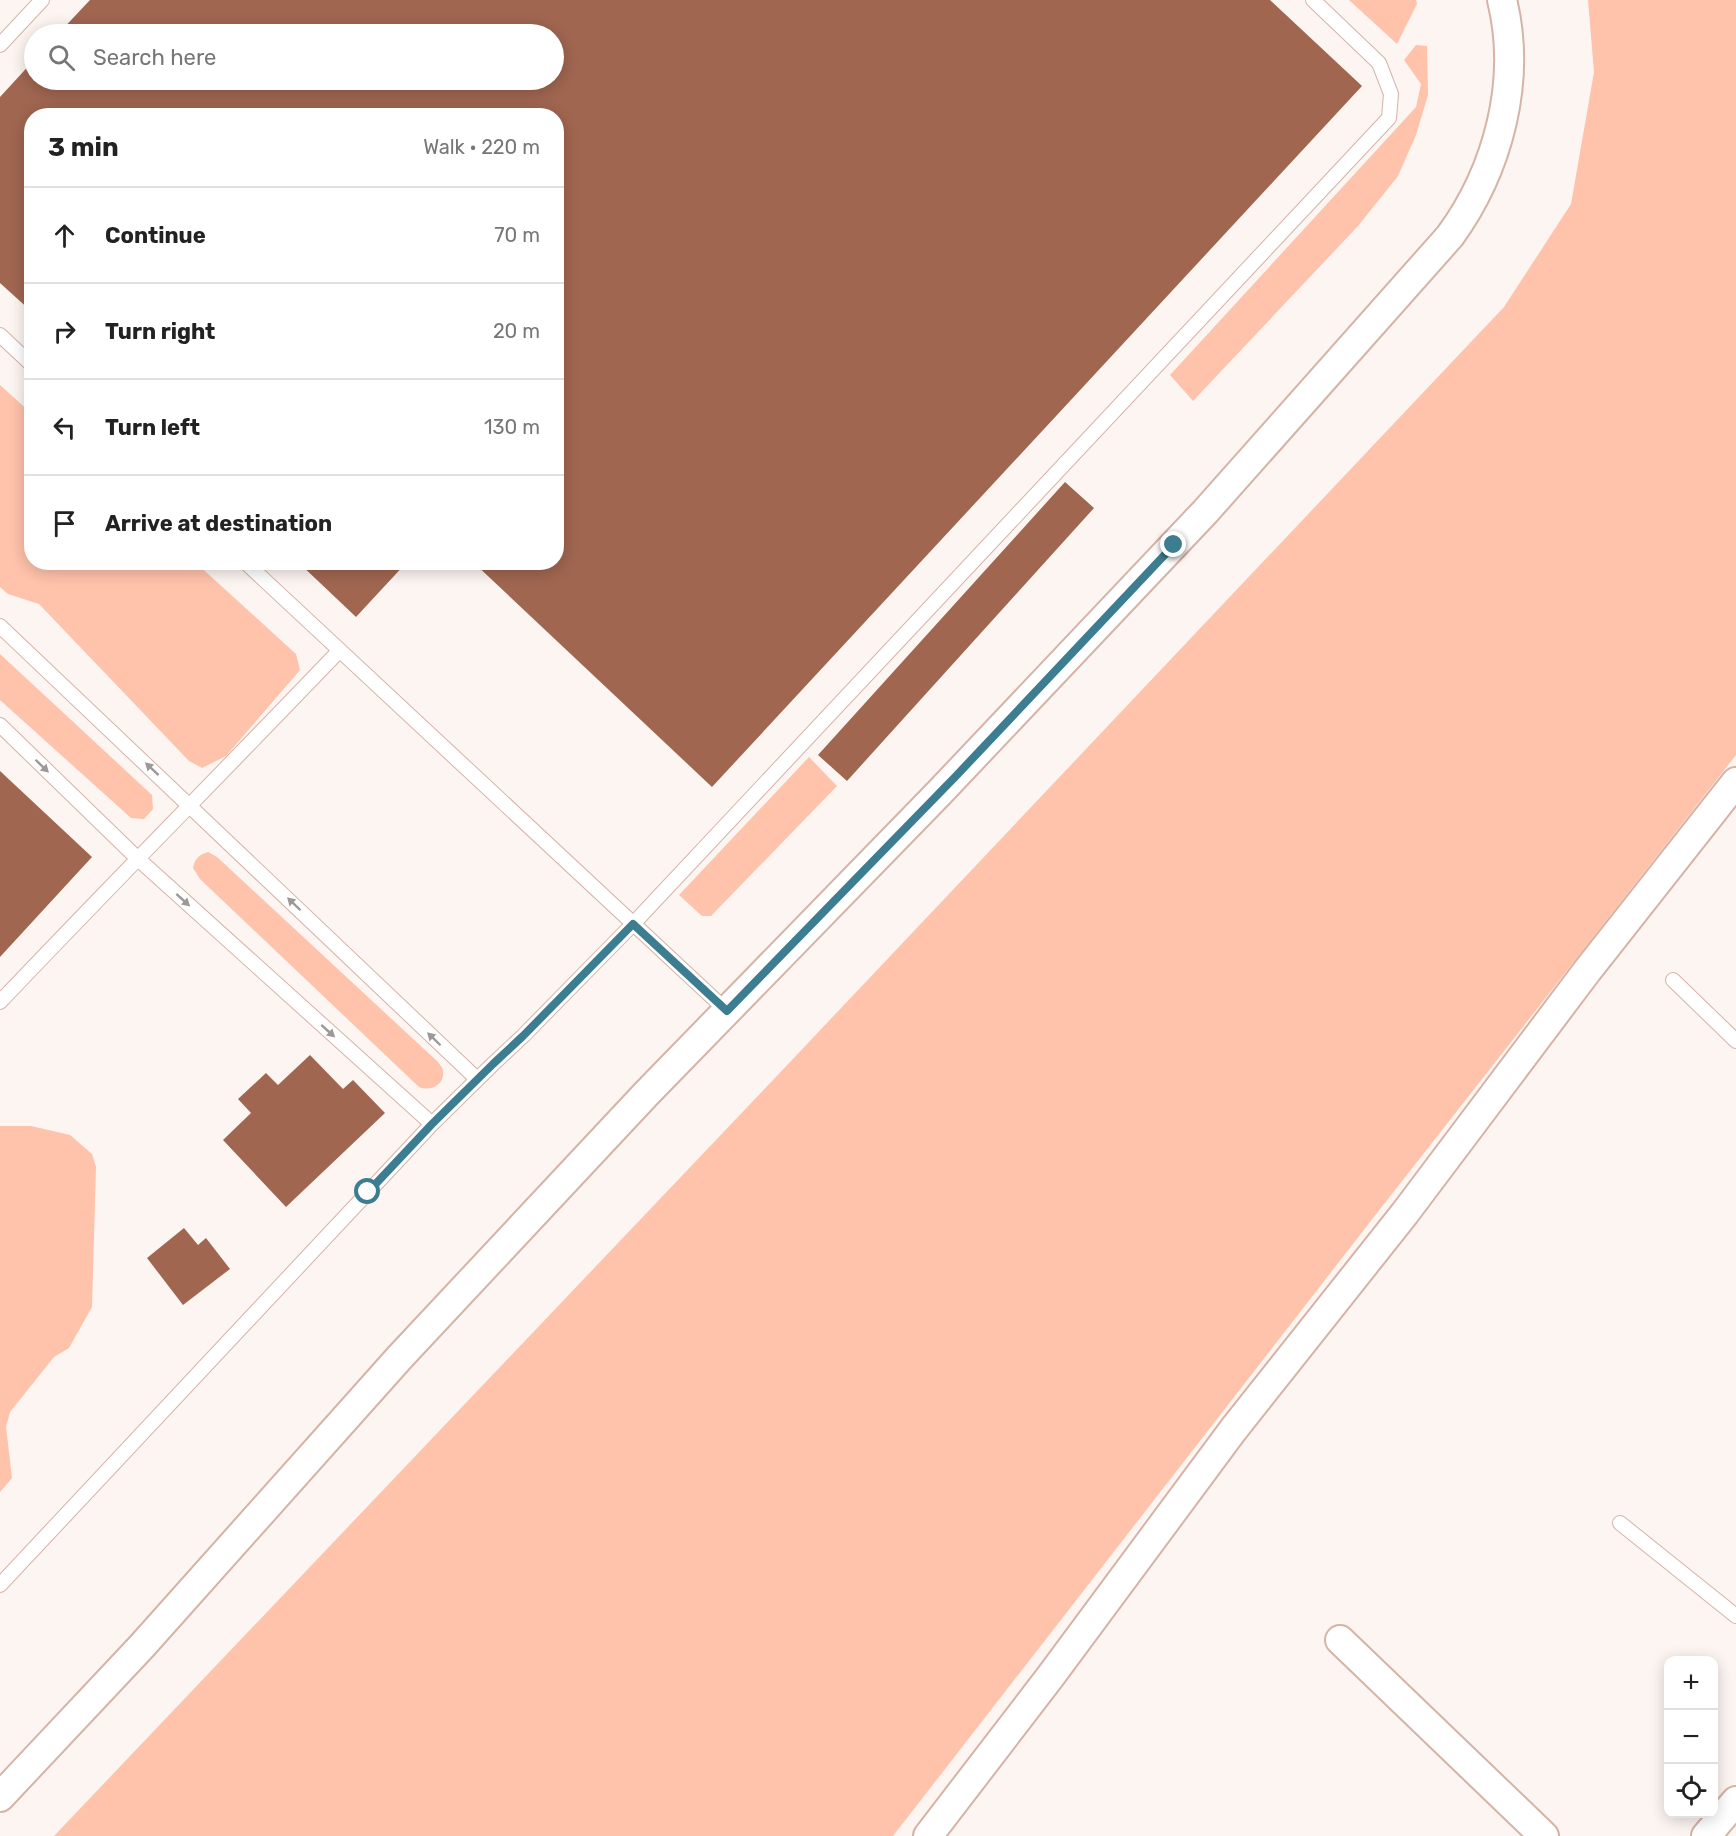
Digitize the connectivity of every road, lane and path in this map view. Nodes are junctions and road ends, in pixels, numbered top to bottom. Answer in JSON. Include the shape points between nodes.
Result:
{"nodes":[{"id":1,"x":42,"y":0,"type":"edge"},
{"id":2,"x":1313,"y":0,"type":"edge"},
{"id":3,"x":1502,"y":0,"type":"edge"},
{"id":4,"x":0,"y":45,"type":"edge"},
{"id":5,"x":0,"y":335,"type":"edge"},
{"id":6,"x":24,"y":358,"type":"edge"},
{"id":7,"x":253,"y":570,"type":"edge"},
{"id":8,"x":0,"y":626,"type":"edge"},
{"id":9,"x":339,"y":651,"type":"junction"},
{"id":10,"x":0,"y":725,"type":"edge"},
{"id":11,"x":1736,"y":782,"type":"edge"},
{"id":12,"x":191,"y":806,"type":"junction"},
{"id":13,"x":137,"y":858,"type":"junction"},
{"id":14,"x":633,"y":924,"type":"junction"},
{"id":15,"x":1673,"y":980,"type":"dead end"},
{"id":16,"x":0,"y":1002,"type":"edge"},
{"id":17,"x":727,"y":1011,"type":"junction"},
{"id":18,"x":1736,"y":1041,"type":"edge"},
{"id":19,"x":477,"y":1079,"type":"junction"},
{"id":20,"x":432,"y":1124,"type":"junction"},
{"id":21,"x":1620,"y":1523,"type":"dead end"},
{"id":22,"x":0,"y":1585,"type":"edge"},
{"id":23,"x":1736,"y":1616,"type":"edge"},
{"id":24,"x":1340,"y":1641,"type":"dead end"},
{"id":25,"x":0,"y":1797,"type":"edge"},
{"id":26,"x":1736,"y":1801,"type":"edge"},
{"id":27,"x":928,"y":1836,"type":"edge"},
{"id":28,"x":1545,"y":1836,"type":"edge"},
{"id":29,"x":1706,"y":1836,"type":"edge"}],
"edges":[{"from":1,"to":4,"type":"lane"},
{"from":2,"to":14,"type":"lane","via":[[1379,63],[1391,94],[1389,118]]},
{"from":3,"to":17,"type":"street","via":[[1509,53],[1500,127],[1482,184],[1450,236],[1206,512]]},
{"from":5,"to":6,"type":"lane"},
{"from":7,"to":9,"type":"lane"},
{"from":12,"to":8,"type":"lane","one_way":true},
{"from":9,"to":12,"type":"lane"},
{"from":9,"to":14,"type":"lane"},
{"from":10,"to":13,"type":"lane","one_way":true},
{"from":11,"to":27,"type":"street","via":[[1233,1430]]},
{"from":12,"to":13,"type":"lane"},
{"from":19,"to":12,"type":"lane","one_way":true},
{"from":13,"to":16,"type":"lane"},
{"from":13,"to":20,"type":"lane","one_way":true},
{"from":14,"to":17,"type":"lane"},
{"from":14,"to":19,"type":"lane"},
{"from":15,"to":18,"type":"lane"},
{"from":17,"to":25,"type":"street","via":[[400,1357],[142,1646]]},
{"from":19,"to":20,"type":"lane"},
{"from":20,"to":22,"type":"lane"},
{"from":21,"to":23,"type":"lane"},
{"from":24,"to":28,"type":"street"},
{"from":26,"to":29,"type":"street"}]}
